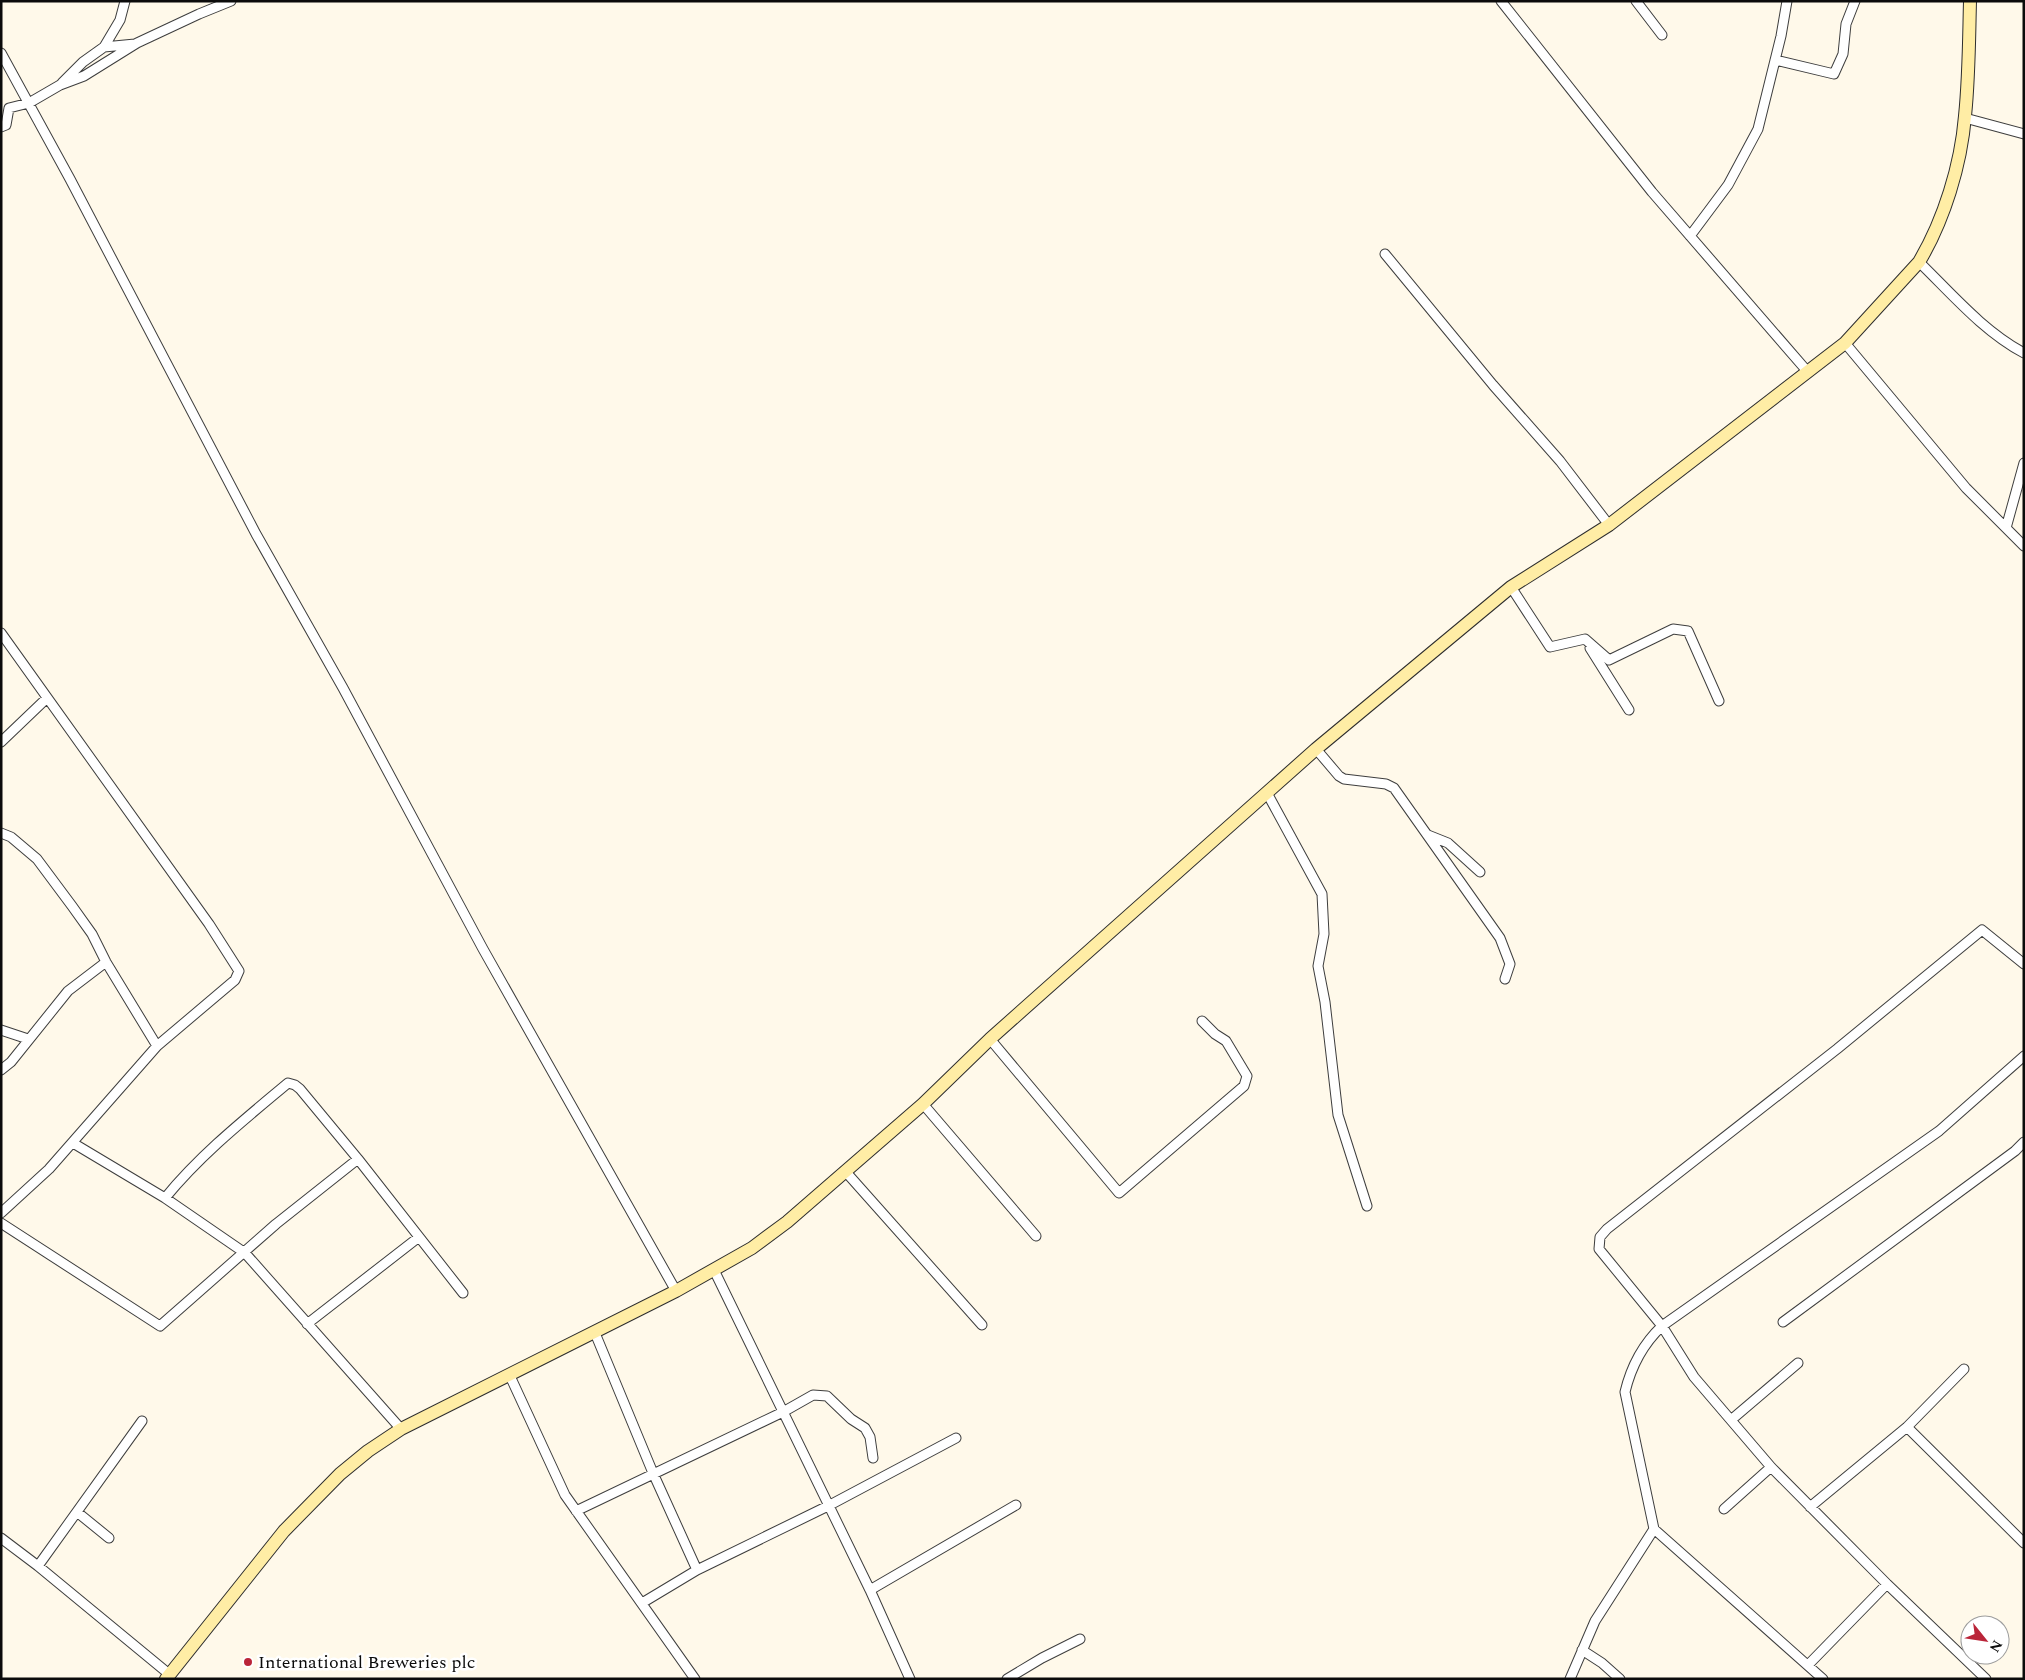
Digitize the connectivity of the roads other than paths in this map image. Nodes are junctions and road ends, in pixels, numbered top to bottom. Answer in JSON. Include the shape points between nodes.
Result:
{"nodes":[{"id":1,"x":125,"y":1,"type":"edge"},
{"id":2,"x":231,"y":1,"type":"edge"},
{"id":3,"x":1501,"y":1,"type":"edge"},
{"id":4,"x":1636,"y":1,"type":"edge"},
{"id":5,"x":1787,"y":1,"type":"edge"},
{"id":6,"x":1855,"y":1,"type":"edge"},
{"id":7,"x":1970,"y":1,"type":"edge"},
{"id":8,"x":1662,"y":35,"type":"dead end"},
{"id":9,"x":137,"y":44,"type":"junction"},
{"id":10,"x":104,"y":47,"type":"junction"},
{"id":11,"x":1,"y":53,"type":"edge"},
{"id":12,"x":1775,"y":60,"type":"junction"},
{"id":13,"x":60,"y":85,"type":"junction"},
{"id":14,"x":29,"y":103,"type":"junction"},
{"id":15,"x":1965,"y":118,"type":"junction"},
{"id":16,"x":1,"y":127,"type":"edge"},
{"id":17,"x":2024,"y":134,"type":"edge"},
{"id":18,"x":1690,"y":236,"type":"junction"},
{"id":19,"x":1385,"y":254,"type":"dead end"},
{"id":20,"x":1919,"y":262,"type":"junction"},
{"id":21,"x":1845,"y":343,"type":"junction"},
{"id":22,"x":2024,"y":353,"type":"edge"},
{"id":23,"x":1807,"y":371,"type":"junction"},
{"id":24,"x":2024,"y":464,"type":"edge"},
{"id":25,"x":1609,"y":525,"type":"junction"},
{"id":26,"x":2006,"y":528,"type":"junction"},
{"id":27,"x":2024,"y":546,"type":"edge"},
{"id":28,"x":1511,"y":587,"type":"junction"},
{"id":29,"x":1,"y":633,"type":"edge"},
{"id":30,"x":1585,"y":639,"type":"junction"},
{"id":31,"x":47,"y":698,"type":"junction"},
{"id":32,"x":1719,"y":702,"type":"dead end"},
{"id":33,"x":1629,"y":710,"type":"dead end"},
{"id":34,"x":1,"y":742,"type":"edge"},
{"id":35,"x":1316,"y":749,"type":"junction"},
{"id":36,"x":1267,"y":793,"type":"junction"},
{"id":37,"x":1,"y":833,"type":"edge"},
{"id":38,"x":1428,"y":834,"type":"junction"},
{"id":39,"x":1480,"y":872,"type":"dead end"},
{"id":40,"x":106,"y":962,"type":"junction"},
{"id":41,"x":2024,"y":964,"type":"edge"},
{"id":42,"x":1505,"y":979,"type":"dead end"},
{"id":43,"x":1202,"y":1020,"type":"dead end"},
{"id":44,"x":1,"y":1030,"type":"edge"},
{"id":45,"x":990,"y":1039,"type":"junction"},
{"id":46,"x":28,"y":1040,"type":"junction"},
{"id":47,"x":157,"y":1046,"type":"junction"},
{"id":48,"x":2024,"y":1056,"type":"edge"},
{"id":49,"x":1,"y":1070,"type":"edge"},
{"id":50,"x":922,"y":1104,"type":"junction"},
{"id":51,"x":2024,"y":1142,"type":"edge"},
{"id":52,"x":73,"y":1143,"type":"junction"},
{"id":53,"x":358,"y":1159,"type":"junction"},
{"id":54,"x":845,"y":1171,"type":"junction"},
{"id":55,"x":165,"y":1198,"type":"junction"},
{"id":56,"x":1367,"y":1206,"type":"dead end"},
{"id":57,"x":1,"y":1213,"type":"edge"},
{"id":58,"x":1,"y":1223,"type":"edge"},
{"id":59,"x":1036,"y":1236,"type":"dead end"},
{"id":60,"x":419,"y":1237,"type":"junction"},
{"id":61,"x":245,"y":1253,"type":"junction"},
{"id":62,"x":714,"y":1270,"type":"junction"},
{"id":63,"x":676,"y":1291,"type":"junction"},
{"id":64,"x":462,"y":1293,"type":"dead end"},
{"id":65,"x":1783,"y":1322,"type":"dead end"},
{"id":66,"x":307,"y":1324,"type":"junction"},
{"id":67,"x":982,"y":1325,"type":"dead end"},
{"id":68,"x":1662,"y":1326,"type":"junction"},
{"id":69,"x":595,"y":1333,"type":"junction"},
{"id":70,"x":1798,"y":1363,"type":"dead end"},
{"id":71,"x":1964,"y":1368,"type":"dead end"},
{"id":72,"x":510,"y":1376,"type":"junction"},
{"id":73,"x":783,"y":1412,"type":"junction"},
{"id":74,"x":1731,"y":1420,"type":"junction"},
{"id":75,"x":142,"y":1421,"type":"dead end"},
{"id":76,"x":1908,"y":1427,"type":"junction"},
{"id":77,"x":401,"y":1429,"type":"junction"},
{"id":78,"x":956,"y":1438,"type":"dead end"},
{"id":79,"x":873,"y":1458,"type":"dead end"},
{"id":80,"x":1771,"y":1467,"type":"junction"},
{"id":81,"x":653,"y":1473,"type":"junction"},
{"id":82,"x":1016,"y":1505,"type":"dead end"},
{"id":83,"x":828,"y":1506,"type":"junction"},
{"id":84,"x":1810,"y":1507,"type":"junction"},
{"id":85,"x":1724,"y":1509,"type":"dead end"},
{"id":86,"x":576,"y":1511,"type":"junction"},
{"id":87,"x":76,"y":1512,"type":"junction"},
{"id":88,"x":1654,"y":1529,"type":"junction"},
{"id":89,"x":1,"y":1538,"type":"edge"},
{"id":90,"x":109,"y":1538,"type":"dead end"},
{"id":91,"x":2024,"y":1543,"type":"edge"},
{"id":92,"x":38,"y":1566,"type":"junction"},
{"id":93,"x":697,"y":1570,"type":"junction"},
{"id":94,"x":1887,"y":1584,"type":"junction"},
{"id":95,"x":870,"y":1590,"type":"junction"},
{"id":96,"x":642,"y":1603,"type":"junction"},
{"id":97,"x":1079,"y":1640,"type":"dead end"},
{"id":98,"x":1582,"y":1650,"type":"junction"},
{"id":99,"x":1808,"y":1665,"type":"junction"},
{"id":100,"x":167,"y":1676,"type":"edge"},
{"id":101,"x":695,"y":1679,"type":"edge"},
{"id":102,"x":910,"y":1679,"type":"edge"},
{"id":103,"x":1008,"y":1679,"type":"edge"},
{"id":104,"x":1570,"y":1679,"type":"edge"},
{"id":105,"x":1620,"y":1679,"type":"edge"},
{"id":106,"x":1823,"y":1679,"type":"edge"},
{"id":107,"x":1986,"y":1679,"type":"edge"}],
"edges":[{"from":1,"to":10,"type":"street","via":[[120,20]]},
{"from":2,"to":9,"type":"street"},
{"from":3,"to":18,"type":"street","via":[[1583,108]]},
{"from":4,"to":8,"type":"street"},
{"from":5,"to":12,"type":"street"},
{"from":6,"to":12,"type":"street","via":[[1846,24],[1843,54],[1834,74]]},
{"from":7,"to":15,"type":"main road"},
{"from":9,"to":10,"type":"street"},
{"from":9,"to":13,"type":"street","via":[[84,76]]},
{"from":10,"to":13,"type":"street"},
{"from":11,"to":14,"type":"street"},
{"from":12,"to":18,"type":"street","via":[[1758,129],[1728,185]]},
{"from":13,"to":14,"type":"street"},
{"from":14,"to":16,"type":"street","via":[[9,108],[6,125]]},
{"from":14,"to":63,"type":"street","via":[[256,534]]},
{"from":15,"to":17,"type":"street"},
{"from":15,"to":20,"type":"main road","via":[[1956,173]]},
{"from":18,"to":23,"type":"street"},
{"from":19,"to":25,"type":"street"},
{"from":20,"to":21,"type":"main road"},
{"from":20,"to":22,"type":"street","via":[[1988,330]]},
{"from":21,"to":23,"type":"main road"},
{"from":21,"to":26,"type":"street","via":[[1966,488]]},
{"from":23,"to":25,"type":"main road"},
{"from":24,"to":26,"type":"street"},
{"from":25,"to":28,"type":"main road"},
{"from":26,"to":27,"type":"street"},
{"from":28,"to":30,"type":"street","via":[[1550,646]]},
{"from":28,"to":35,"type":"main road"},
{"from":29,"to":31,"type":"street"},
{"from":30,"to":32,"type":"street","via":[[1609,660],[1673,629],[1688,631]]},
{"from":30,"to":33,"type":"street"},
{"from":31,"to":34,"type":"street"},
{"from":31,"to":47,"type":"street","via":[[238,967],[235,980]]},
{"from":35,"to":36,"type":"main road"},
{"from":35,"to":38,"type":"street","via":[[1344,779],[1386,784],[1394,788]]},
{"from":36,"to":45,"type":"main road"},
{"from":36,"to":56,"type":"street","via":[[1322,894],[1324,934],[1318,966],[1338,1115]]},
{"from":37,"to":40,"type":"street","via":[[37,859],[92,934]]},
{"from":38,"to":39,"type":"street","via":[[1448,843]]},
{"from":38,"to":42,"type":"street","via":[[1500,938],[1510,964]]},
{"from":40,"to":46,"type":"street","via":[[68,992]]},
{"from":40,"to":47,"type":"street"},
{"from":41,"to":68,"type":"street","via":[[1982,930],[1837,1049],[1607,1229],[1600,1237],[1599,1249]]},
{"from":43,"to":45,"type":"street","via":[[1226,1041],[1247,1081],[1118,1193]]},
{"from":44,"to":46,"type":"street"},
{"from":45,"to":50,"type":"main road"},
{"from":46,"to":49,"type":"street"},
{"from":47,"to":52,"type":"street"},
{"from":48,"to":68,"type":"street","via":[[1939,1131]]},
{"from":50,"to":54,"type":"main road"},
{"from":50,"to":59,"type":"street"},
{"from":51,"to":65,"type":"street"},
{"from":52,"to":55,"type":"street"},
{"from":52,"to":57,"type":"street"},
{"from":53,"to":55,"type":"street","via":[[300,1089],[288,1083],[206,1153]]},
{"from":53,"to":60,"type":"street"},
{"from":53,"to":61,"type":"street"},
{"from":54,"to":62,"type":"main road","via":[[787,1222]]},
{"from":54,"to":67,"type":"street"},
{"from":55,"to":61,"type":"street"},
{"from":58,"to":61,"type":"street","via":[[160,1326]]},
{"from":60,"to":64,"type":"street"},
{"from":60,"to":66,"type":"street"},
{"from":61,"to":66,"type":"street"},
{"from":62,"to":63,"type":"main road"},
{"from":62,"to":73,"type":"street"},
{"from":63,"to":69,"type":"main road"},
{"from":66,"to":77,"type":"street"},
{"from":68,"to":74,"type":"street","via":[[1694,1376]]},
{"from":68,"to":88,"type":"street","via":[[1649,1339],[1634,1364],[1624,1392]]},
{"from":69,"to":72,"type":"main road"},
{"from":69,"to":81,"type":"street"},
{"from":70,"to":74,"type":"street"},
{"from":71,"to":76,"type":"street"},
{"from":72,"to":77,"type":"main road"},
{"from":72,"to":86,"type":"street","via":[[565,1495]]},
{"from":73,"to":79,"type":"street","via":[[813,1395],[827,1396],[865,1428],[870,1437]]},
{"from":73,"to":81,"type":"street"},
{"from":73,"to":83,"type":"street"},
{"from":74,"to":80,"type":"street"},
{"from":75,"to":87,"type":"street"},
{"from":76,"to":84,"type":"street"},
{"from":76,"to":91,"type":"street"},
{"from":77,"to":100,"type":"main road","via":[[340,1474],[284,1531]]},
{"from":78,"to":83,"type":"street"},
{"from":80,"to":84,"type":"street"},
{"from":80,"to":85,"type":"street"},
{"from":81,"to":86,"type":"street"},
{"from":81,"to":93,"type":"street"},
{"from":82,"to":95,"type":"street"},
{"from":83,"to":93,"type":"street"},
{"from":83,"to":95,"type":"street"},
{"from":84,"to":94,"type":"street"},
{"from":86,"to":96,"type":"street"},
{"from":87,"to":90,"type":"street"},
{"from":87,"to":92,"type":"street"},
{"from":88,"to":98,"type":"street","via":[[1595,1621]]},
{"from":88,"to":99,"type":"street"},
{"from":89,"to":92,"type":"street"},
{"from":92,"to":100,"type":"street"},
{"from":93,"to":96,"type":"street"},
{"from":94,"to":99,"type":"street"},
{"from":94,"to":107,"type":"street"},
{"from":95,"to":102,"type":"street"},
{"from":96,"to":101,"type":"street"},
{"from":97,"to":103,"type":"street"},
{"from":98,"to":104,"type":"street"},
{"from":98,"to":105,"type":"street"},
{"from":99,"to":106,"type":"street"}]}
